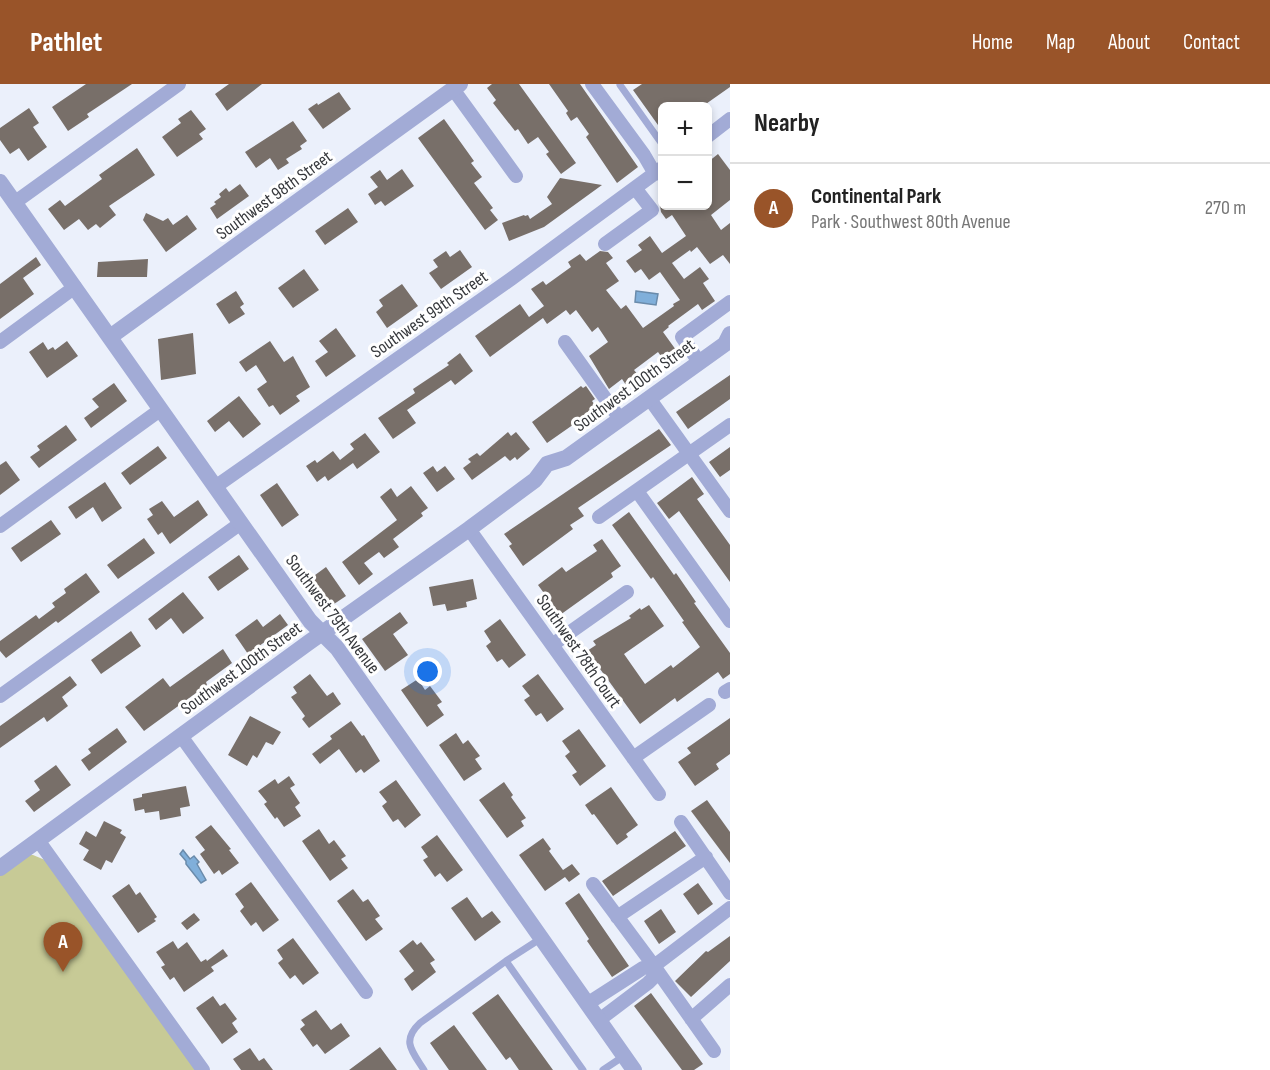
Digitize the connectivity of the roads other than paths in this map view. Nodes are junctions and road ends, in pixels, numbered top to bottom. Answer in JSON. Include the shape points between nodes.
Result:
{"nodes":[{"id":1,"x":179,"y":84,"type":"edge"},
{"id":2,"x":592,"y":84,"type":"edge"},
{"id":3,"x":620,"y":85,"type":"edge"},
{"id":4,"x":456,"y":86,"type":"edge"},
{"id":5,"x":730,"y":119,"type":"edge"},
{"id":6,"x":712,"y":133,"type":"edge"},
{"id":7,"x":658,"y":137,"type":"edge"},
{"id":8,"x":658,"y":170,"type":"edge"},
{"id":9,"x":658,"y":172,"type":"edge"},
{"id":10,"x":516,"y":176,"type":"dead end"},
{"id":11,"x":0,"y":182,"type":"edge"},
{"id":12,"x":635,"y":188,"type":"junction"},
{"id":13,"x":14,"y":203,"type":"junction"},
{"id":14,"x":605,"y":244,"type":"dead end"},
{"id":15,"x":75,"y":287,"type":"junction"},
{"id":16,"x":730,"y":302,"type":"edge"},
{"id":17,"x":110,"y":338,"type":"junction"},
{"id":18,"x":728,"y":341,"type":"edge"},
{"id":19,"x":0,"y":342,"type":"edge"},
{"id":20,"x":565,"y":342,"type":"dead end"},
{"id":21,"x":699,"y":362,"type":"junction"},
{"id":22,"x":649,"y":398,"type":"junction"},
{"id":23,"x":160,"y":410,"type":"junction"},
{"id":24,"x":620,"y":419,"type":"junction"},
{"id":25,"x":730,"y":424,"type":"edge"},
{"id":26,"x":688,"y":455,"type":"junction"},
{"id":27,"x":215,"y":488,"type":"junction"},
{"id":28,"x":637,"y":491,"type":"junction"},
{"id":29,"x":730,"y":511,"type":"edge"},
{"id":30,"x":599,"y":517,"type":"dead end"},
{"id":31,"x":241,"y":523,"type":"junction"},
{"id":32,"x":0,"y":526,"type":"edge"},
{"id":33,"x":469,"y":529,"type":"junction"},
{"id":34,"x":627,"y":592,"type":"dead end"},
{"id":35,"x":730,"y":621,"type":"edge"},
{"id":36,"x":322,"y":633,"type":"junction"},
{"id":37,"x":552,"y":645,"type":"junction"},
{"id":38,"x":0,"y":696,"type":"edge"},
{"id":39,"x":709,"y":705,"type":"dead end"},
{"id":40,"x":181,"y":736,"type":"junction"},
{"id":41,"x":633,"y":758,"type":"junction"},
{"id":42,"x":660,"y":794,"type":"dead end"},
{"id":43,"x":681,"y":822,"type":"dead end"},
{"id":44,"x":38,"y":840,"type":"junction"},
{"id":45,"x":705,"y":857,"type":"junction"},
{"id":46,"x":0,"y":868,"type":"edge"},
{"id":47,"x":593,"y":884,"type":"dead end"},
{"id":48,"x":730,"y":893,"type":"edge"},
{"id":49,"x":730,"y":908,"type":"edge"},
{"id":50,"x":617,"y":917,"type":"junction"},
{"id":51,"x":540,"y":939,"type":"junction"},
{"id":52,"x":506,"y":961,"type":"junction"},
{"id":53,"x":654,"y":966,"type":"junction"},
{"id":54,"x":730,"y":985,"type":"edge"},
{"id":55,"x":366,"y":992,"type":"dead end"},
{"id":56,"x":586,"y":1004,"type":"junction"},
{"id":57,"x":691,"y":1019,"type":"junction"},
{"id":58,"x":598,"y":1020,"type":"junction"},
{"id":59,"x":714,"y":1051,"type":"dead end"},
{"id":60,"x":624,"y":1056,"type":"junction"},
{"id":61,"x":203,"y":1070,"type":"edge"},
{"id":62,"x":424,"y":1070,"type":"edge"},
{"id":63,"x":583,"y":1070,"type":"edge"},
{"id":64,"x":603,"y":1070,"type":"edge"},
{"id":65,"x":634,"y":1070,"type":"edge"}],
"edges":[{"from":1,"to":13,"type":"street"},
{"from":2,"to":8,"type":"street"},
{"from":3,"to":7,"type":"lane"},
{"from":4,"to":10,"type":"street"},
{"from":4,"to":17,"type":"street","name":"Southwest 98th Street"},
{"from":5,"to":6,"type":"street"},
{"from":9,"to":12,"type":"street","name":"Southwest 99th Street"},
{"from":11,"to":13,"type":"street","name":"Southwest 79th Avenue"},
{"from":12,"to":14,"type":"street","via":[[652,210]]},
{"from":12,"to":27,"type":"street","name":"Southwest 99th Street"},
{"from":13,"to":15,"type":"street","name":"Southwest 79th Avenue"},
{"from":15,"to":17,"type":"street","name":"Southwest 79th Avenue"},
{"from":15,"to":19,"type":"street"},
{"from":16,"to":21,"type":"street","via":[[682,337]]},
{"from":17,"to":23,"type":"street","name":"Southwest 79th Avenue"},
{"from":18,"to":21,"type":"street","name":"Southwest 100th Street"},
{"from":20,"to":24,"type":"street"},
{"from":21,"to":22,"type":"street","name":"Southwest 100th Street"},
{"from":22,"to":24,"type":"street","name":"Southwest 100th Street"},
{"from":22,"to":26,"type":"street"},
{"from":23,"to":27,"type":"street","name":"Southwest 79th Avenue"},
{"from":23,"to":32,"type":"street"},
{"from":24,"to":33,"type":"street","name":"Southwest 100th Street","via":[[566,458],[547,464],[535,480]]},
{"from":25,"to":26,"type":"street"},
{"from":26,"to":28,"type":"street"},
{"from":26,"to":29,"type":"street"},
{"from":27,"to":31,"type":"street","name":"Southwest 79th Avenue"},
{"from":28,"to":30,"type":"street"},
{"from":28,"to":35,"type":"street"},
{"from":31,"to":36,"type":"street","name":"Southwest 79th Avenue"},
{"from":31,"to":38,"type":"street"},
{"from":33,"to":36,"type":"street","name":"Southwest 100th Street"},
{"from":33,"to":37,"type":"street","name":"Southwest 78th Court"},
{"from":34,"to":37,"type":"street"},
{"from":36,"to":40,"type":"street","name":"Southwest 100th Street"},
{"from":36,"to":51,"type":"street","name":"Southwest 79th Avenue","via":[[337,648]]},
{"from":37,"to":41,"type":"street","name":"Southwest 78th Court"},
{"from":39,"to":41,"type":"street"},
{"from":40,"to":44,"type":"street","name":"Southwest 100th Street"},
{"from":40,"to":55,"type":"street"},
{"from":41,"to":42,"type":"street","name":"Southwest 78th Court"},
{"from":43,"to":45,"type":"street"},
{"from":44,"to":46,"type":"street","name":"Southwest 100th Street"},
{"from":44,"to":61,"type":"street"},
{"from":45,"to":48,"type":"street"},
{"from":45,"to":50,"type":"street"},
{"from":47,"to":50,"type":"street"},
{"from":49,"to":53,"type":"street"},
{"from":50,"to":53,"type":"street"},
{"from":51,"to":52,"type":"lane"},
{"from":51,"to":56,"type":"street","name":"Southwest 79th Avenue"},
{"from":52,"to":62,"type":"lane","via":[[412,1031],[410,1048]]},
{"from":52,"to":63,"type":"lane"},
{"from":53,"to":56,"type":"street","via":[[643,968]]},
{"from":53,"to":57,"type":"street"},
{"from":53,"to":58,"type":"street","via":[[653,978],[648,983]]},
{"from":54,"to":57,"type":"street"},
{"from":56,"to":58,"type":"street","name":"Southwest 79th Avenue"},
{"from":57,"to":59,"type":"street"},
{"from":58,"to":60,"type":"street","name":"Southwest 79th Avenue"},
{"from":60,"to":64,"type":"lane"},
{"from":60,"to":65,"type":"street","name":"Southwest 79th Avenue"}]}
